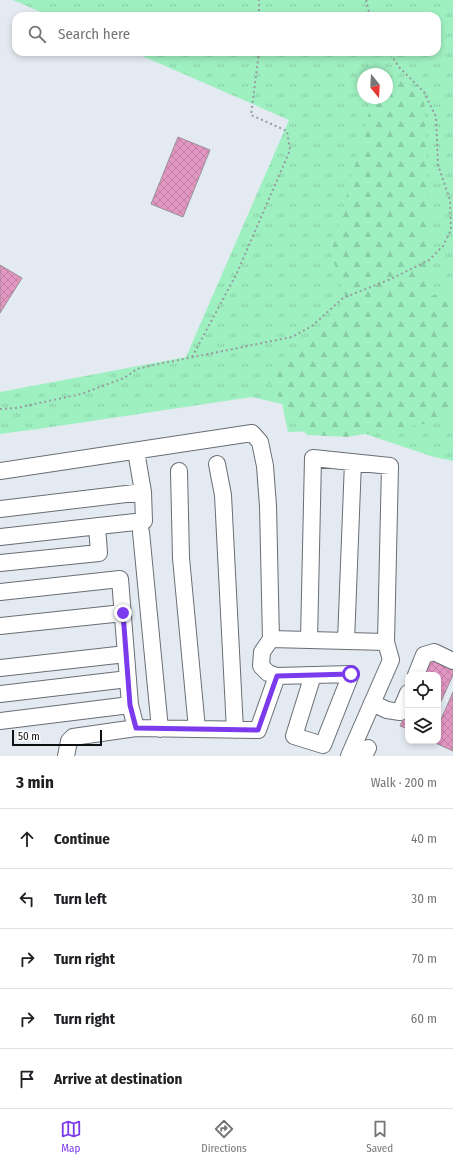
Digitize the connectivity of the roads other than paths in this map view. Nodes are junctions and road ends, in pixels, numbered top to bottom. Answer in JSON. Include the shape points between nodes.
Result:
{"nodes":[{"id":1,"x":136,"y":450,"type":"junction"},
{"id":2,"x":353,"y":462,"type":"junction"},
{"id":3,"x":217,"y":464,"type":"dead end"},
{"id":4,"x":0,"y":471,"type":"edge"},
{"id":5,"x":179,"y":472,"type":"dead end"},
{"id":6,"x":143,"y":492,"type":"junction"},
{"id":7,"x":0,"y":509,"type":"edge"},
{"id":8,"x":97,"y":526,"type":"junction"},
{"id":9,"x":141,"y":532,"type":"dead end"},
{"id":10,"x":0,"y":537,"type":"edge"},
{"id":11,"x":0,"y":563,"type":"edge"},
{"id":12,"x":0,"y":592,"type":"edge"},
{"id":13,"x":123,"y":613,"type":"junction"},
{"id":14,"x":0,"y":626,"type":"edge"},
{"id":15,"x":271,"y":639,"type":"junction"},
{"id":16,"x":309,"y":640,"type":"junction"},
{"id":17,"x":346,"y":641,"type":"junction"},
{"id":18,"x":386,"y":642,"type":"junction"},
{"id":19,"x":126,"y":654,"type":"junction"},
{"id":20,"x":453,"y":661,"type":"edge"},
{"id":21,"x":0,"y":668,"type":"edge"},
{"id":22,"x":417,"y":672,"type":"edge"},
{"id":23,"x":313,"y":675,"type":"junction"},
{"id":24,"x":277,"y":676,"type":"junction"},
{"id":25,"x":128,"y":679,"type":"junction"},
{"id":26,"x":0,"y":694,"type":"edge"},
{"id":27,"x":405,"y":700,"type":"edge"},
{"id":28,"x":372,"y":703,"type":"junction"},
{"id":29,"x":130,"y":705,"type":"junction"},
{"id":30,"x":0,"y":721,"type":"edge"},
{"id":31,"x":136,"y":728,"type":"junction"},
{"id":32,"x":160,"y":728,"type":"junction"},
{"id":33,"x":197,"y":729,"type":"junction"},
{"id":34,"x":235,"y":730,"type":"junction"},
{"id":35,"x":66,"y":756,"type":"edge"},
{"id":36,"x":349,"y":756,"type":"edge"}],
"edges":[{"from":1,"to":4,"type":"lane"},
{"from":1,"to":6,"type":"lane"},
{"from":1,"to":15,"type":"lane","via":[[252,433],[260,442],[268,506]]},
{"from":2,"to":16,"type":"lane","via":[[313,458]]},
{"from":2,"to":17,"type":"lane"},
{"from":2,"to":18,"type":"lane","via":[[390,466]]},
{"from":3,"to":34,"type":"lane","via":[[223,495]]},
{"from":5,"to":33,"type":"lane","via":[[181,558]]},
{"from":6,"to":7,"type":"lane"},
{"from":6,"to":8,"type":"lane","via":[[144,521]]},
{"from":8,"to":10,"type":"lane"},
{"from":8,"to":11,"type":"lane","via":[[99,553]]},
{"from":9,"to":32,"type":"lane"},
{"from":12,"to":13,"type":"lane","via":[[120,579]]},
{"from":13,"to":14,"type":"lane"},
{"from":13,"to":19,"type":"lane"},
{"from":15,"to":16,"type":"lane"},
{"from":15,"to":24,"type":"lane","via":[[262,652],[261,666],[268,673]]},
{"from":16,"to":17,"type":"lane"},
{"from":17,"to":18,"type":"lane"},
{"from":18,"to":28,"type":"lane","via":[[391,660]]},
{"from":19,"to":21,"type":"lane"},
{"from":19,"to":25,"type":"lane"},
{"from":20,"to":22,"type":"lane","via":[[434,652],[424,655]]},
{"from":23,"to":23,"type":"lane","via":[[351,674],[322,745],[294,736]]},
{"from":23,"to":24,"type":"lane"},
{"from":24,"to":34,"type":"lane","via":[[258,730]]},
{"from":25,"to":26,"type":"lane"},
{"from":25,"to":29,"type":"lane"},
{"from":27,"to":28,"type":"lane","via":[[400,712],[387,710]]},
{"from":28,"to":36,"type":"lane"},
{"from":29,"to":30,"type":"lane"},
{"from":29,"to":31,"type":"lane"},
{"from":31,"to":32,"type":"lane"},
{"from":31,"to":35,"type":"lane","via":[[73,737],[69,741]]},
{"from":32,"to":33,"type":"lane"},
{"from":33,"to":34,"type":"lane"}]}
